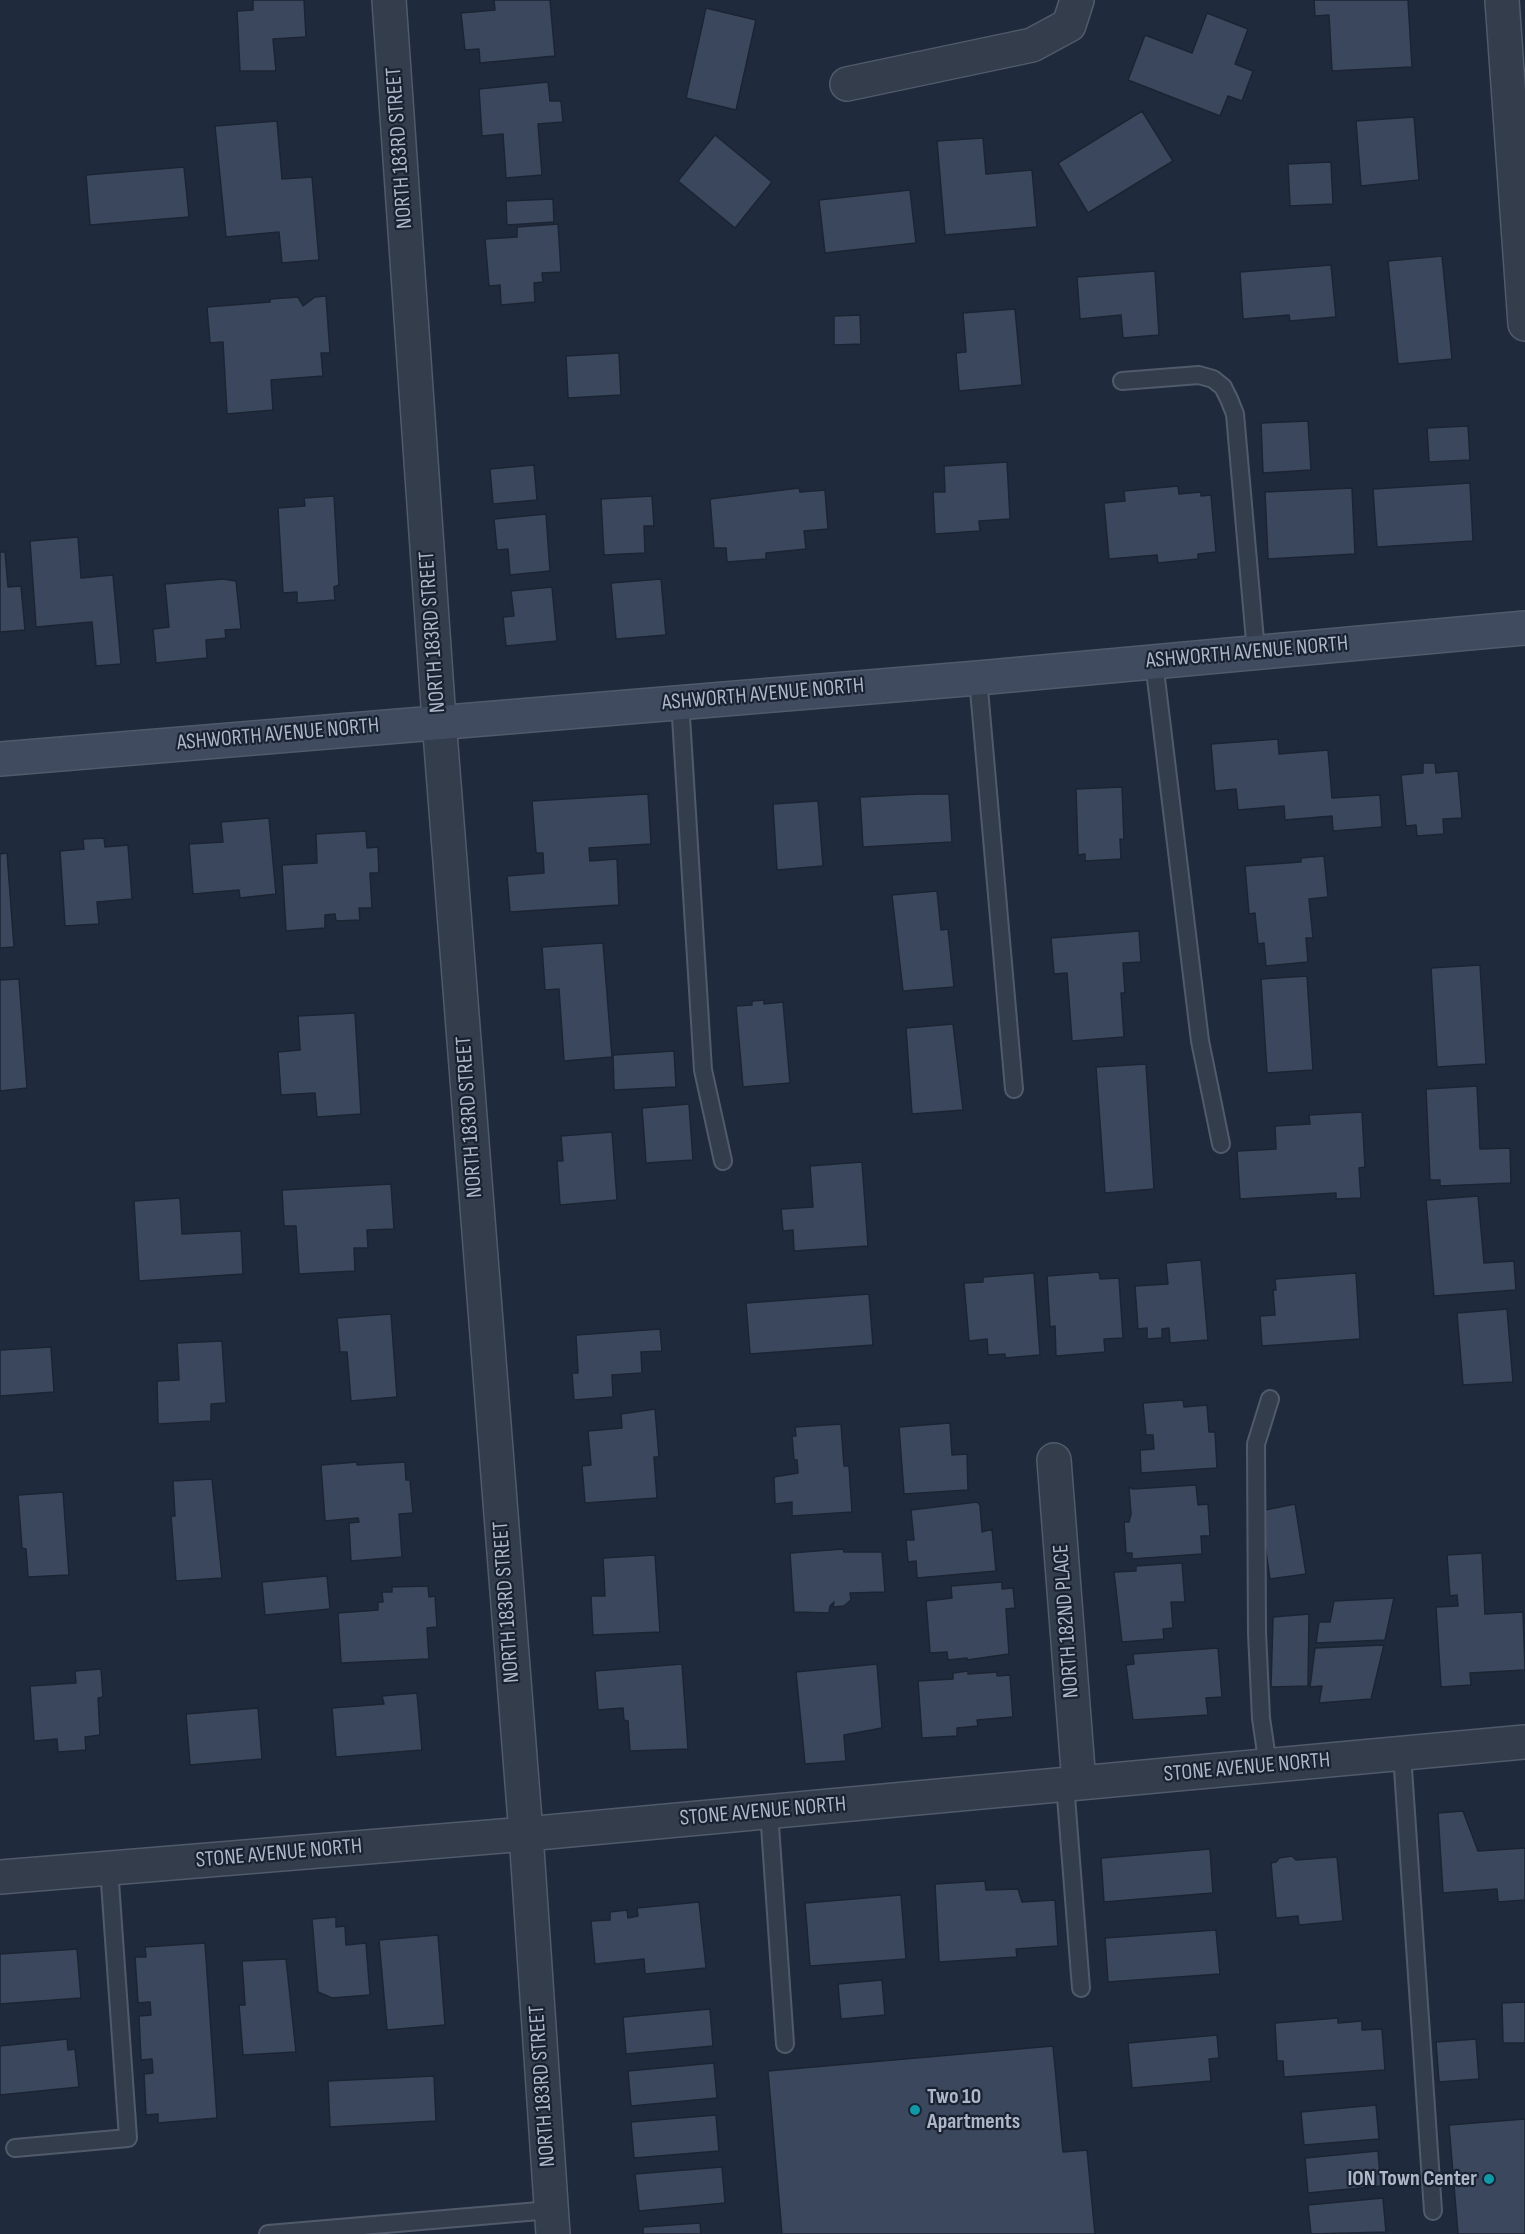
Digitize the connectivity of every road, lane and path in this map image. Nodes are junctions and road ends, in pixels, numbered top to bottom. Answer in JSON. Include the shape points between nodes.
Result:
{"nodes":[{"id":1,"x":389,"y":0,"type":"edge"},
{"id":2,"x":1502,"y":0,"type":"edge"},
{"id":3,"x":1073,"y":12,"type":"edge"},
{"id":4,"x":848,"y":84,"type":"dead end"},
{"id":5,"x":1517,"y":92,"type":"edge"},
{"id":6,"x":1525,"y":324,"type":"edge"},
{"id":7,"x":1122,"y":381,"type":"dead end"},
{"id":8,"x":1525,"y":628,"type":"edge"},
{"id":9,"x":1256,"y":652,"type":"junction"},
{"id":10,"x":1154,"y":662,"type":"junction"},
{"id":11,"x":978,"y":678,"type":"junction"},
{"id":12,"x":680,"y":701,"type":"junction"},
{"id":13,"x":439,"y":720,"type":"junction"},
{"id":14,"x":0,"y":759,"type":"edge"},
{"id":15,"x":1014,"y":1089,"type":"dead end"},
{"id":16,"x":1221,"y":1144,"type":"dead end"},
{"id":17,"x":723,"y":1161,"type":"dead end"},
{"id":18,"x":1270,"y":1399,"type":"dead end"},
{"id":19,"x":1054,"y":1460,"type":"dead end"},
{"id":20,"x":1525,"y":1742,"type":"edge"},
{"id":21,"x":1402,"y":1754,"type":"junction"},
{"id":22,"x":1268,"y":1766,"type":"junction"},
{"id":23,"x":1072,"y":1784,"type":"junction"},
{"id":24,"x":769,"y":1812,"type":"junction"},
{"id":25,"x":526,"y":1834,"type":"junction"},
{"id":26,"x":109,"y":1868,"type":"junction"},
{"id":27,"x":0,"y":1877,"type":"edge"},
{"id":28,"x":1081,"y":1988,"type":"dead end"},
{"id":29,"x":785,"y":2043,"type":"dead end"},
{"id":30,"x":15,"y":2148,"type":"dead end"},
{"id":31,"x":1433,"y":2211,"type":"dead end"},
{"id":32,"x":552,"y":2222,"type":"edge"},
{"id":33,"x":268,"y":2234,"type":"edge"}],
"edges":[{"from":1,"to":13,"type":"street","name":"NORTH 183RD STREET"},
{"from":2,"to":5,"type":"street"},
{"from":3,"to":4,"type":"street","via":[[1032,45]]},
{"from":5,"to":6,"type":"street"},
{"from":7,"to":9,"type":"lane","via":[[1199,375],[1223,387],[1229,399],[1235,414]]},
{"from":8,"to":9,"type":"street","name":"ASHWORTH AVENUE NORTH"},
{"from":9,"to":10,"type":"street","name":"ASHWORTH AVENUE NORTH"},
{"from":10,"to":11,"type":"street","name":"ASHWORTH AVENUE NORTH"},
{"from":10,"to":16,"type":"lane","via":[[1200,1041]]},
{"from":11,"to":12,"type":"street","name":"ASHWORTH AVENUE NORTH"},
{"from":11,"to":15,"type":"lane"},
{"from":12,"to":13,"type":"street","name":"ASHWORTH AVENUE NORTH"},
{"from":12,"to":17,"type":"lane","via":[[704,1070]]},
{"from":13,"to":14,"type":"street","name":"ASHWORTH AVENUE NORTH"},
{"from":13,"to":25,"type":"street","name":"NORTH 183RD STREET"},
{"from":18,"to":22,"type":"lane","via":[[1256,1444],[1257,1633],[1261,1718]]},
{"from":19,"to":23,"type":"street","name":"NORTH 182ND PLACE"},
{"from":20,"to":21,"type":"street","name":"STONE AVENUE NORTH"},
{"from":21,"to":22,"type":"street","name":"STONE AVENUE NORTH"},
{"from":21,"to":31,"type":"lane"},
{"from":22,"to":23,"type":"street","name":"STONE AVENUE NORTH"},
{"from":23,"to":24,"type":"street","name":"STONE AVENUE NORTH"},
{"from":23,"to":28,"type":"lane"},
{"from":24,"to":25,"type":"street","name":"STONE AVENUE NORTH"},
{"from":24,"to":29,"type":"lane"},
{"from":25,"to":26,"type":"street","name":"STONE AVENUE NORTH"},
{"from":25,"to":32,"type":"street","name":"NORTH 183RD STREET"},
{"from":26,"to":27,"type":"street","name":"STONE AVENUE NORTH"},
{"from":26,"to":30,"type":"lane","via":[[128,2138]]},
{"from":32,"to":33,"type":"lane"}]}
